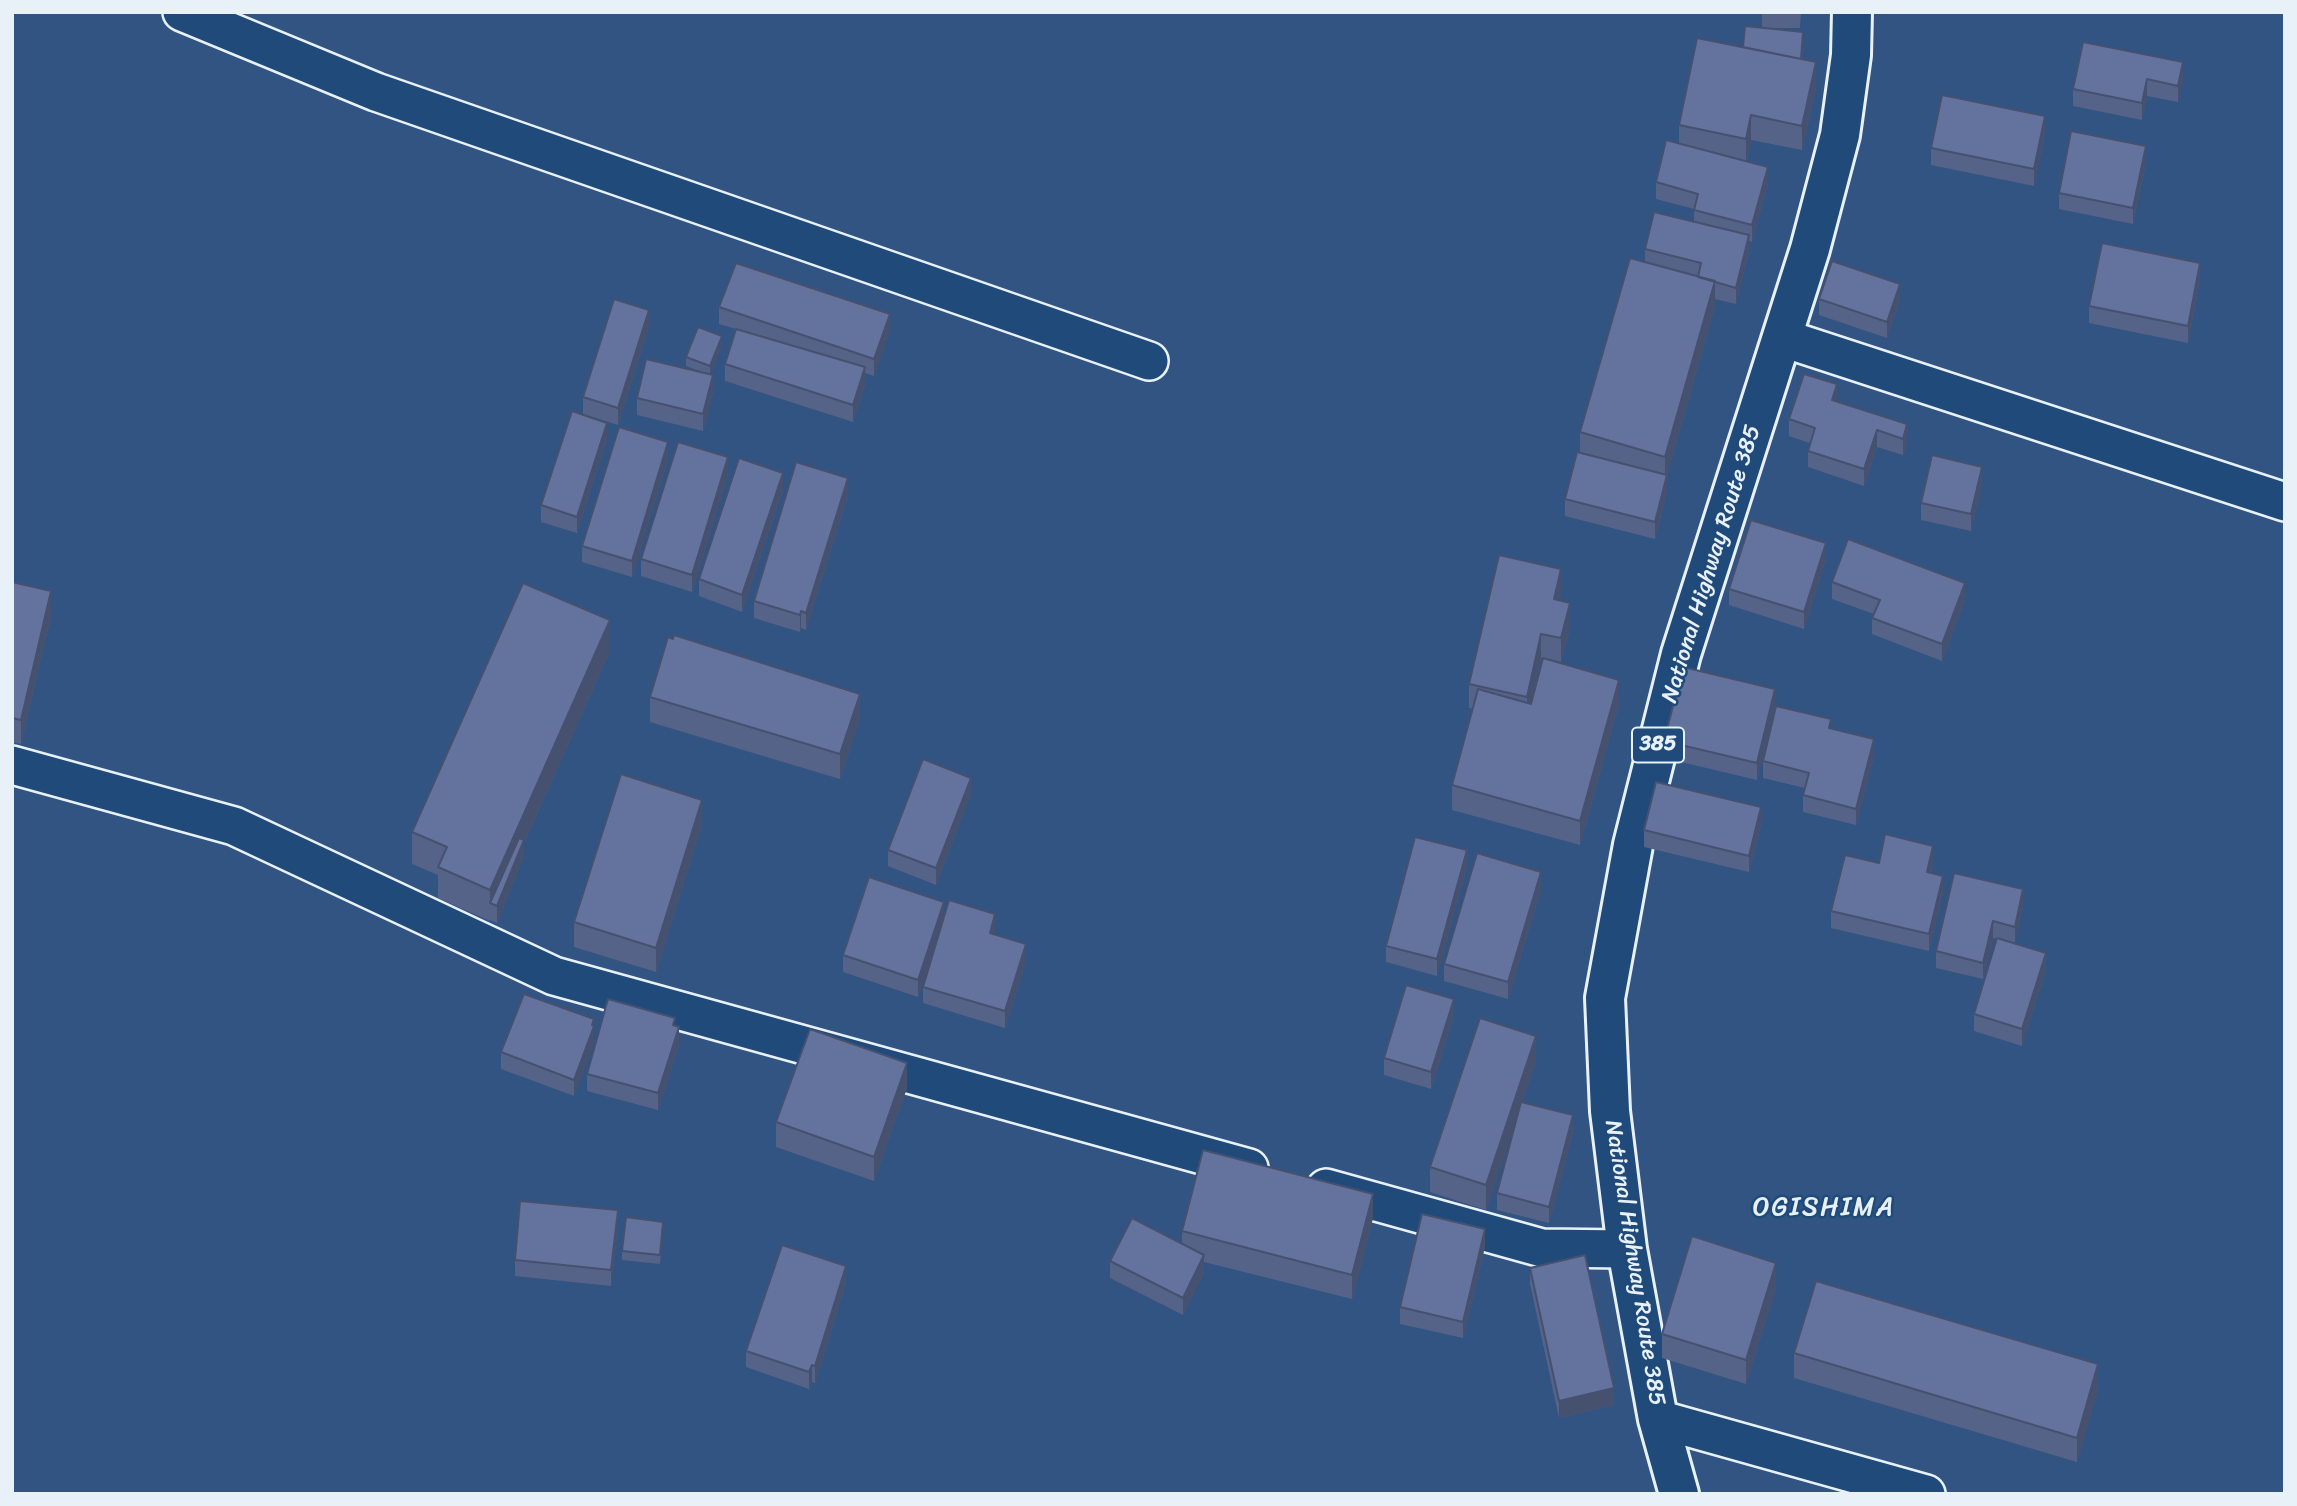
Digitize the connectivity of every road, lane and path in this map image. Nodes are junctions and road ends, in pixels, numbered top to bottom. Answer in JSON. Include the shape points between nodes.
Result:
{"nodes":[{"id":1,"x":182,"y":12,"type":"edge"},
{"id":2,"x":1852,"y":12,"type":"edge"},
{"id":3,"x":1783,"y":338,"type":"junction"},
{"id":4,"x":1149,"y":361,"type":"dead end"},
{"id":5,"x":2285,"y":502,"type":"edge"},
{"id":6,"x":12,"y":765,"type":"edge"},
{"id":7,"x":1626,"y":1249,"type":"junction"},
{"id":8,"x":1658,"y":1419,"type":"junction"},
{"id":9,"x":1679,"y":1494,"type":"edge"},
{"id":10,"x":1926,"y":1494,"type":"edge"}],
"edges":[{"from":1,"to":4,"type":"street","via":[[376,92]]},
{"from":2,"to":3,"type":"highway","name":"National Highway Route 385","number":"385","via":[[1840,135]]},
{"from":3,"to":5,"type":"street"},
{"from":3,"to":7,"type":"highway","name":"National Highway Route 385","number":"385","via":[[1681,654],[1633,845],[1605,998],[1609,1111]]},
{"from":6,"to":7,"type":"street","via":[[234,826],[554,976],[1542,1248]]},
{"from":7,"to":8,"type":"highway","name":"National Highway Route 385","number":"385"},
{"from":8,"to":9,"type":"highway","name":"National Highway Route 385","number":"385"},
{"from":8,"to":10,"type":"street"}]}
